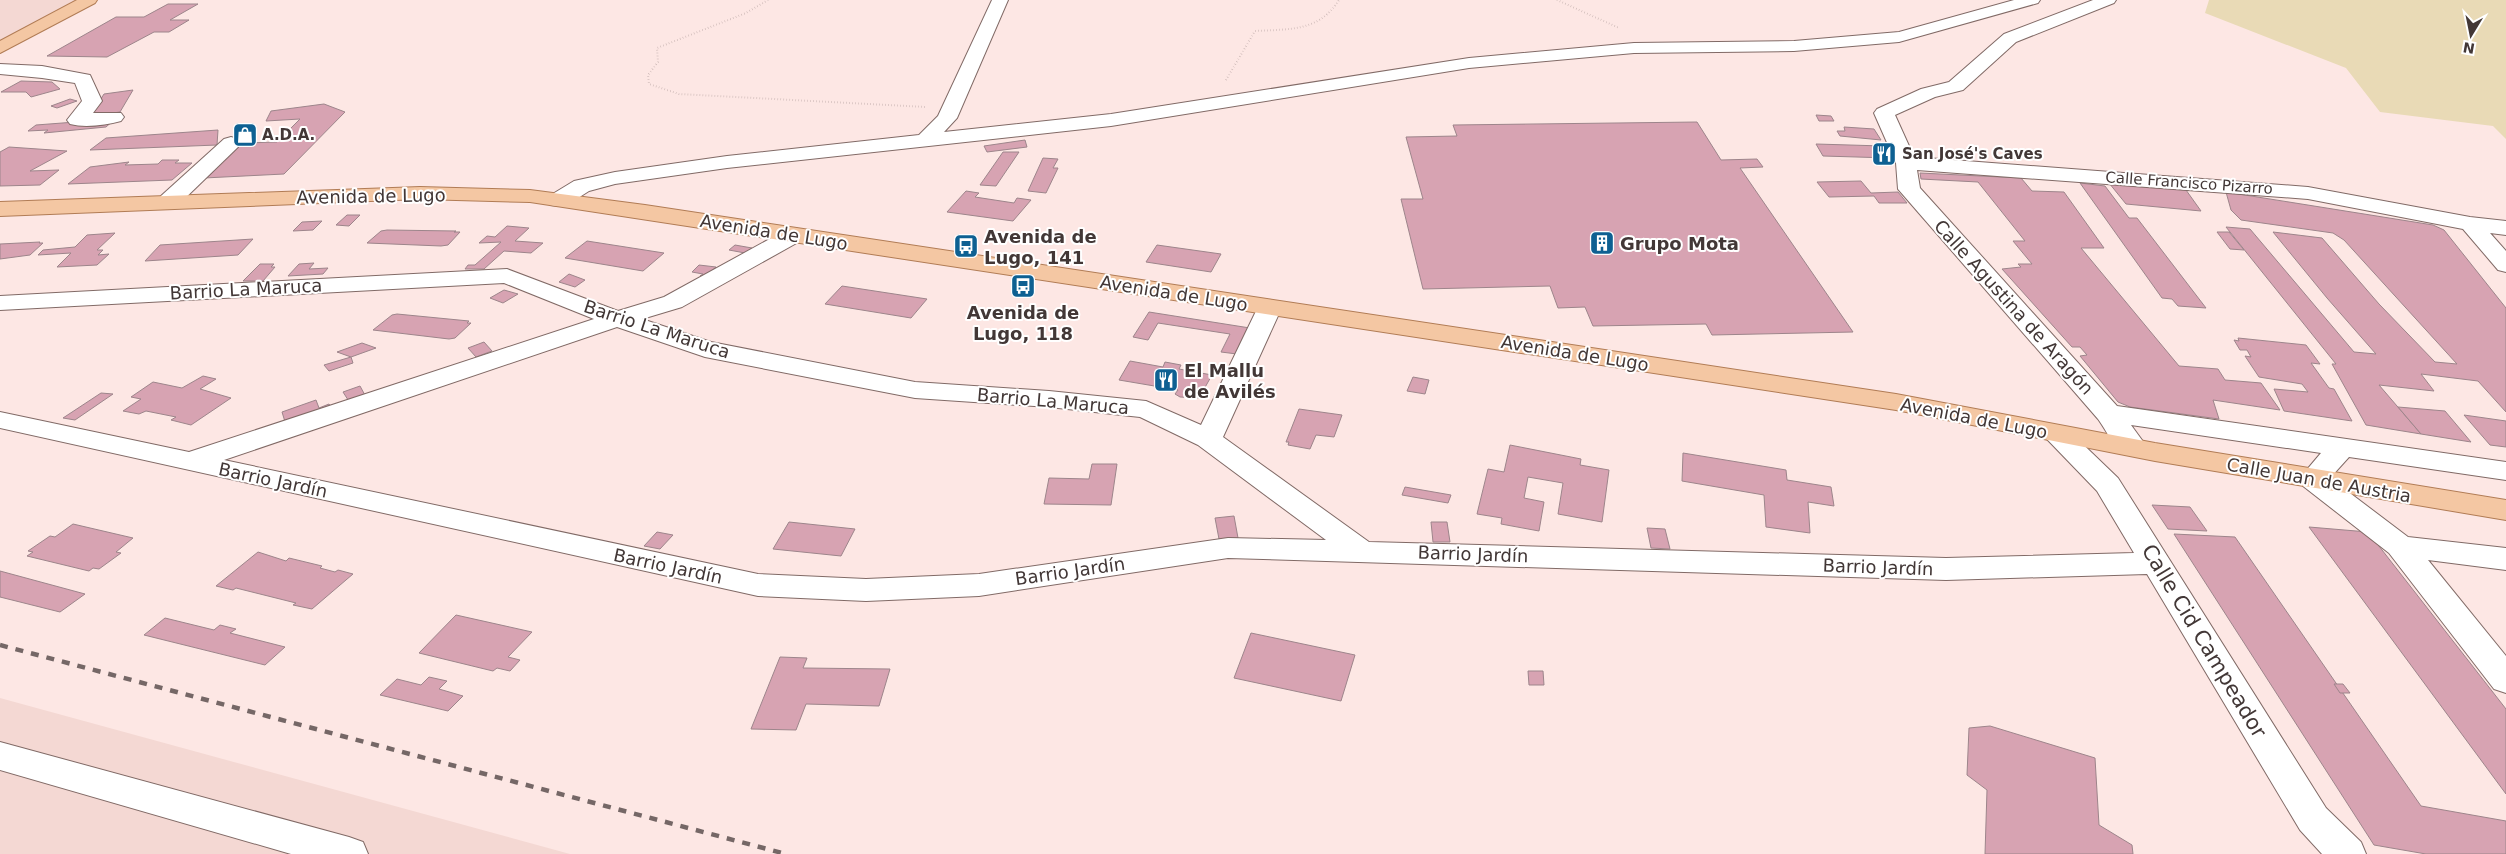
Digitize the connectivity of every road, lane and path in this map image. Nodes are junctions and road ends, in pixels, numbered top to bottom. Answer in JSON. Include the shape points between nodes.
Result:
{"nodes":[{"id":1,"x":768,"y":0,"type":"edge"},
{"id":2,"x":1000,"y":0,"type":"edge"},
{"id":3,"x":1339,"y":0,"type":"edge"},
{"id":4,"x":1557,"y":0,"type":"edge"},
{"id":5,"x":2032,"y":0,"type":"edge"},
{"id":6,"x":2108,"y":0,"type":"edge"},
{"id":7,"x":84,"y":1,"type":"edge"},
{"id":8,"x":0,"y":48,"type":"edge"},
{"id":9,"x":1660,"y":48,"type":"junction"},
{"id":10,"x":0,"y":69,"type":"edge"},
{"id":11,"x":1212,"y":105,"type":"junction"},
{"id":12,"x":951,"y":108,"type":"junction"},
{"id":13,"x":114,"y":116,"type":"dead end"},
{"id":14,"x":924,"y":141,"type":"junction"},
{"id":15,"x":231,"y":143,"type":"dead end"},
{"id":16,"x":1906,"y":163,"type":"junction"},
{"id":17,"x":559,"y":200,"type":"junction"},
{"id":18,"x":169,"y":201,"type":"junction"},
{"id":19,"x":0,"y":209,"type":"edge"},
{"id":20,"x":2470,"y":224,"type":"junction"},
{"id":21,"x":2506,"y":228,"type":"edge"},
{"id":22,"x":794,"y":235,"type":"junction"},
{"id":23,"x":2506,"y":265,"type":"edge"},
{"id":24,"x":0,"y":303,"type":"edge"},
{"id":25,"x":1270,"y":307,"type":"junction"},
{"id":26,"x":617,"y":318,"type":"junction"},
{"id":27,"x":2108,"y":413,"type":"junction"},
{"id":28,"x":0,"y":420,"type":"edge"},
{"id":29,"x":2056,"y":434,"type":"junction"},
{"id":30,"x":1208,"y":439,"type":"junction"},
{"id":31,"x":2133,"y":447,"type":"junction"},
{"id":32,"x":2342,"y":447,"type":"junction"},
{"id":33,"x":190,"y":462,"type":"junction"},
{"id":34,"x":2506,"y":471,"type":"edge"},
{"id":35,"x":2313,"y":479,"type":"junction"},
{"id":36,"x":2506,"y":510,"type":"edge"},
{"id":37,"x":2400,"y":546,"type":"junction"},
{"id":38,"x":1361,"y":551,"type":"junction"},
{"id":39,"x":2506,"y":559,"type":"edge"},
{"id":40,"x":2157,"y":563,"type":"junction"},
{"id":41,"x":2506,"y":680,"type":"edge"},
{"id":42,"x":0,"y":756,"type":"edge"},
{"id":43,"x":349,"y":854,"type":"edge"},
{"id":44,"x":2347,"y":854,"type":"edge"}],
"edges":[{"from":1,"to":12,"type":"path","via":[[746,13],[657,48],[658,62],[648,75],[649,84],[679,94]]},
{"from":2,"to":12,"type":"street"},
{"from":3,"to":11,"type":"path","via":[[1334,11],[1321,22],[1255,31]]},
{"from":4,"to":9,"type":"path"},
{"from":5,"to":9,"type":"street","via":[[1899,37],[1794,46]]},
{"from":6,"to":16,"type":"street","name":"Calle Agustina de Aragón","via":[[2010,38],[1956,86],[1928,93],[1884,113]]},
{"from":7,"to":8,"type":"main road"},
{"from":9,"to":11,"type":"street","via":[[1468,63]]},
{"from":10,"to":13,"type":"street","via":[[83,79],[92,101],[77,120]]},
{"from":11,"to":14,"type":"street"},
{"from":12,"to":14,"type":"street","via":[[947,118]]},
{"from":14,"to":17,"type":"street","via":[[615,178],[582,186]]},
{"from":15,"to":18,"type":"street"},
{"from":16,"to":20,"type":"street","name":"Calle Francisco Pizarro","via":[[2308,192]]},
{"from":16,"to":27,"type":"street","name":"Calle Agustina de Aragón","via":[[1909,189]]},
{"from":17,"to":18,"type":"main road","name":"Avenida de Lugo","via":[[530,196],[420,193]]},
{"from":17,"to":22,"type":"main road","name":"Avenida de Lugo"},
{"from":18,"to":19,"type":"main road","name":"Avenida de Lugo"},
{"from":20,"to":21,"type":"street","name":"Calle Francisco Pizarro"},
{"from":20,"to":23,"type":"street"},
{"from":22,"to":25,"type":"main road","name":"Avenida de Lugo"},
{"from":22,"to":26,"type":"street","via":[[673,302]]},
{"from":24,"to":26,"type":"street","name":"Barrio La Maruca","via":[[507,276]]},
{"from":25,"to":29,"type":"main road","name":"Avenida de Lugo","via":[[1896,402]]},
{"from":25,"to":30,"type":"street"},
{"from":26,"to":30,"type":"street","name":"Barrio La Maruca","via":[[705,349],[915,390],[1146,409]]},
{"from":26,"to":33,"type":"street"},
{"from":27,"to":31,"type":"street","name":"Calle Agustina de Aragón"},
{"from":27,"to":32,"type":"street"},
{"from":28,"to":33,"type":"street","name":"Barrio Jardín"},
{"from":29,"to":31,"type":"main road","name":"Avenida de Lugo"},
{"from":29,"to":40,"type":"street","name":"Calle Cid Campeador","via":[[2108,485]]},
{"from":30,"to":38,"type":"street","name":"Barrio La Maruca"},
{"from":31,"to":35,"type":"main road","name":"Calle Juan de Austria"},
{"from":32,"to":34,"type":"street"},
{"from":32,"to":35,"type":"street"},
{"from":33,"to":38,"type":"street","name":"Barrio Jardín","via":[[758,585],[866,590],[979,585],[1228,548]]},
{"from":35,"to":36,"type":"main road","name":"Calle Juan de Austria"},
{"from":35,"to":37,"type":"street"},
{"from":37,"to":39,"type":"street"},
{"from":37,"to":41,"type":"street"},
{"from":38,"to":40,"type":"street","name":"Barrio Jardín","via":[[1946,569]]},
{"from":40,"to":44,"type":"street","name":"Calle Cid Campeador","via":[[2313,819]]},
{"from":42,"to":43,"type":"street"}]}
